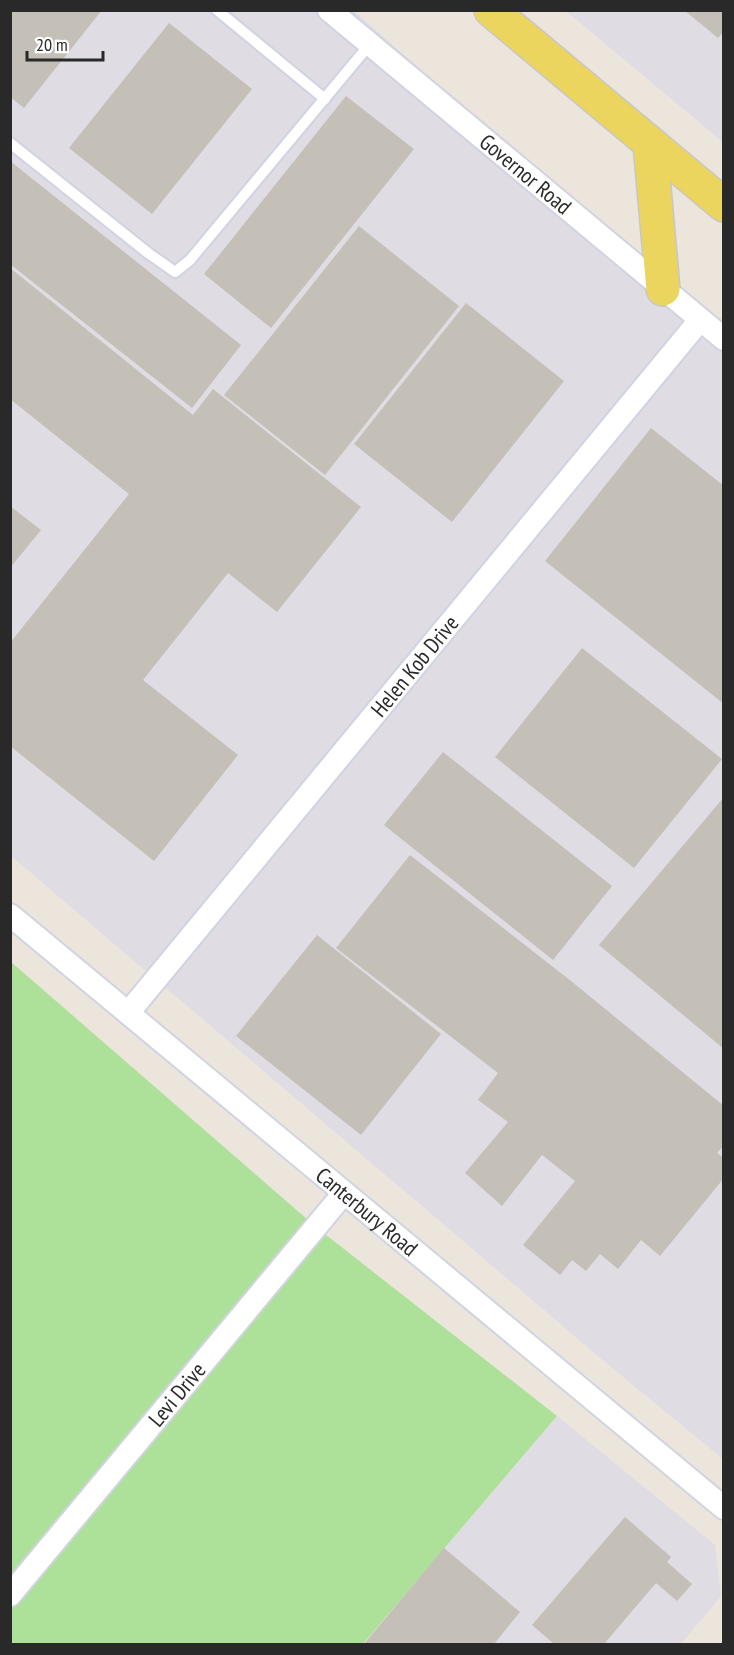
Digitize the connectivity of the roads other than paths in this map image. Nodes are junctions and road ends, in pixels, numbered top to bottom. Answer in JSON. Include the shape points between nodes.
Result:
{"nodes":[{"id":1,"x":217,"y":10,"type":"edge"},
{"id":2,"x":330,"y":10,"type":"edge"},
{"id":3,"x":491,"y":10,"type":"edge"},
{"id":4,"x":370,"y":44,"type":"junction"},
{"id":5,"x":325,"y":99,"type":"junction"},
{"id":6,"x":10,"y":143,"type":"edge"},
{"id":7,"x":650,"y":144,"type":"junction"},
{"id":8,"x":723,"y":205,"type":"edge"},
{"id":9,"x":663,"y":289,"type":"junction"},
{"id":10,"x":700,"y":320,"type":"junction"},
{"id":11,"x":723,"y":339,"type":"edge"},
{"id":12,"x":10,"y":915,"type":"edge"},
{"id":13,"x":128,"y":1012,"type":"junction"},
{"id":14,"x":344,"y":1193,"type":"junction"},
{"id":15,"x":723,"y":1508,"type":"edge"},
{"id":16,"x":10,"y":1595,"type":"edge"}],
"edges":[{"from":1,"to":5,"type":"lane"},
{"from":2,"to":4,"type":"street","name":"Governor Road"},
{"from":3,"to":7,"type":"main road"},
{"from":4,"to":5,"type":"lane"},
{"from":4,"to":9,"type":"street","name":"Governor Road"},
{"from":5,"to":6,"type":"lane","via":[[190,260],[175,272]]},
{"from":7,"to":8,"type":"main road"},
{"from":7,"to":9,"type":"main road"},
{"from":9,"to":10,"type":"street","name":"Governor Road"},
{"from":10,"to":11,"type":"street","name":"Governor Road"},
{"from":10,"to":13,"type":"street","name":"Helen Kob Drive"},
{"from":12,"to":13,"type":"street","name":"Canterbury Road"},
{"from":13,"to":14,"type":"street","name":"Canterbury Road"},
{"from":14,"to":15,"type":"street","name":"Canterbury Road"},
{"from":14,"to":16,"type":"street","name":"Levi Drive"}]}
